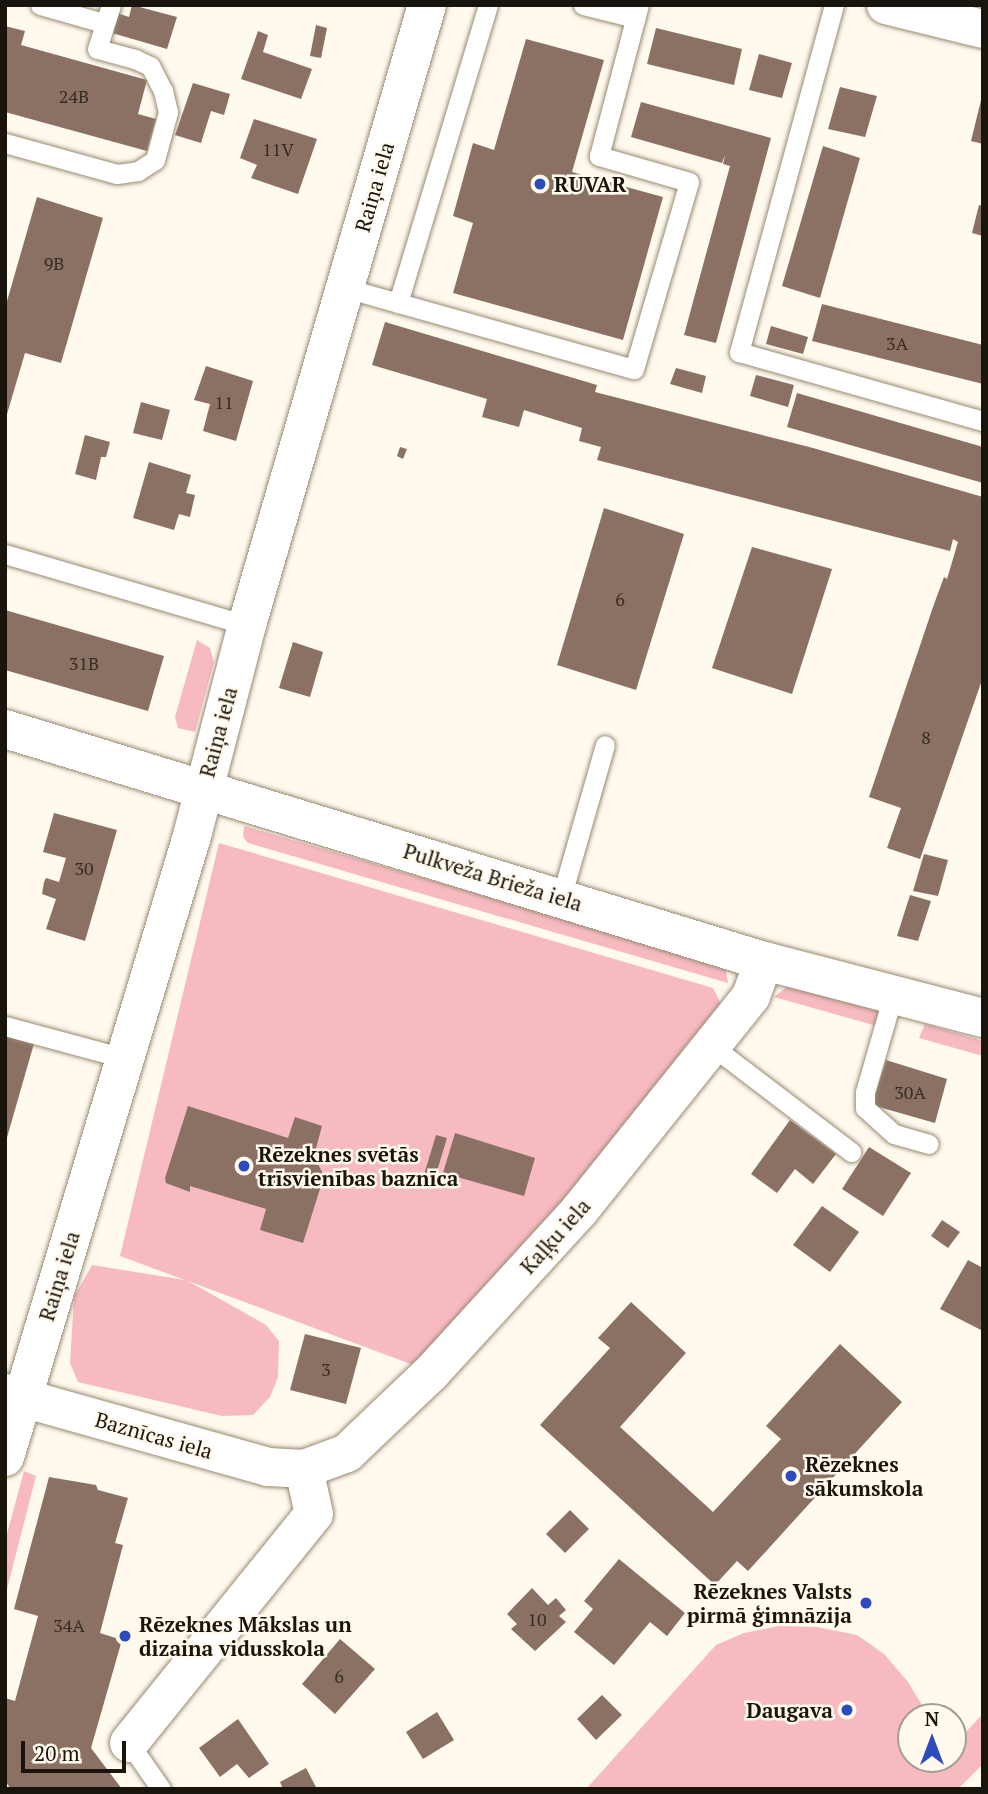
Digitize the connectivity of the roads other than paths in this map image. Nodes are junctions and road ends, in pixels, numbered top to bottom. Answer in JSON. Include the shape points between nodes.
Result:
{"nodes":[{"id":1,"x":40,"y":5,"type":"edge"},
{"id":2,"x":427,"y":5,"type":"edge"},
{"id":3,"x":488,"y":5,"type":"edge"},
{"id":4,"x":583,"y":5,"type":"edge"},
{"id":5,"x":834,"y":5,"type":"edge"},
{"id":6,"x":886,"y":5,"type":"edge"},
{"id":7,"x":637,"y":12,"type":"edge"},
{"id":8,"x":107,"y":14,"type":"edge"},
{"id":9,"x":983,"y":29,"type":"edge"},
{"id":10,"x":5,"y":143,"type":"edge"},
{"id":11,"x":345,"y":288,"type":"junction"},
{"id":12,"x":398,"y":303,"type":"junction"},
{"id":13,"x":983,"y":421,"type":"edge"},
{"id":14,"x":5,"y":554,"type":"edge"},
{"id":15,"x":247,"y":625,"type":"junction"},
{"id":16,"x":5,"y":729,"type":"edge"},
{"id":17,"x":605,"y":745,"type":"dead end"},
{"id":18,"x":203,"y":787,"type":"junction"},
{"id":19,"x":561,"y":898,"type":"junction"},
{"id":20,"x":764,"y":961,"type":"junction"},
{"id":21,"x":893,"y":995,"type":"junction"},
{"id":22,"x":983,"y":1018,"type":"edge"},
{"id":23,"x":5,"y":1026,"type":"edge"},
{"id":24,"x":712,"y":1045,"type":"junction"},
{"id":25,"x":124,"y":1058,"type":"junction"},
{"id":26,"x":929,"y":1144,"type":"dead end"},
{"id":27,"x":851,"y":1152,"type":"dead end"},
{"id":28,"x":14,"y":1395,"type":"edge"},
{"id":29,"x":5,"y":1457,"type":"edge"},
{"id":30,"x":304,"y":1469,"type":"junction"},
{"id":31,"x":130,"y":1743,"type":"joint"},
{"id":32,"x":161,"y":1789,"type":"edge"}],
"edges":[{"from":1,"to":8,"type":"lane"},
{"from":2,"to":11,"type":"street","name":"Raiņa iela"},
{"from":3,"to":12,"type":"lane"},
{"from":4,"to":7,"type":"lane"},
{"from":5,"to":13,"type":"lane","via":[[739,352]]},
{"from":6,"to":9,"type":"street"},
{"from":7,"to":12,"type":"lane","via":[[599,156],[689,182],[634,369]]},
{"from":8,"to":10,"type":"lane","via":[[97,49],[150,66],[163,91],[168,112],[155,160],[138,171],[117,174]]},
{"from":11,"to":12,"type":"lane"},
{"from":11,"to":15,"type":"street","name":"Raiņa iela"},
{"from":14,"to":15,"type":"lane"},
{"from":15,"to":18,"type":"street","name":"Raiņa iela"},
{"from":16,"to":18,"type":"street","name":"Pulkveža Brieža iela"},
{"from":17,"to":19,"type":"lane"},
{"from":18,"to":19,"type":"street","name":"Pulkveža Brieža iela"},
{"from":18,"to":25,"type":"street","name":"Raiņa iela"},
{"from":19,"to":20,"type":"street","name":"Pulkveža Brieža iela"},
{"from":20,"to":21,"type":"street","name":"Pulkveža Brieža iela"},
{"from":20,"to":24,"type":"street","name":"Kaļķu iela","via":[[751,996]]},
{"from":21,"to":22,"type":"street","name":"Pulkveža Brieža iela"},
{"from":21,"to":26,"type":"lane","via":[[865,1092],[865,1108],[894,1134]]},
{"from":23,"to":25,"type":"lane"},
{"from":24,"to":27,"type":"lane"},
{"from":24,"to":30,"type":"street","name":"Kaļķu iela","via":[[579,1211],[397,1408],[347,1453]]},
{"from":25,"to":28,"type":"street","name":"Raiņa iela"},
{"from":28,"to":29,"type":"street","name":"Raiņa iela"},
{"from":28,"to":30,"type":"street","name":"Baznīcas iela","via":[[233,1459]]},
{"from":30,"to":31,"type":"street","via":[[314,1514]]},
{"from":31,"to":32,"type":"lane"}]}
